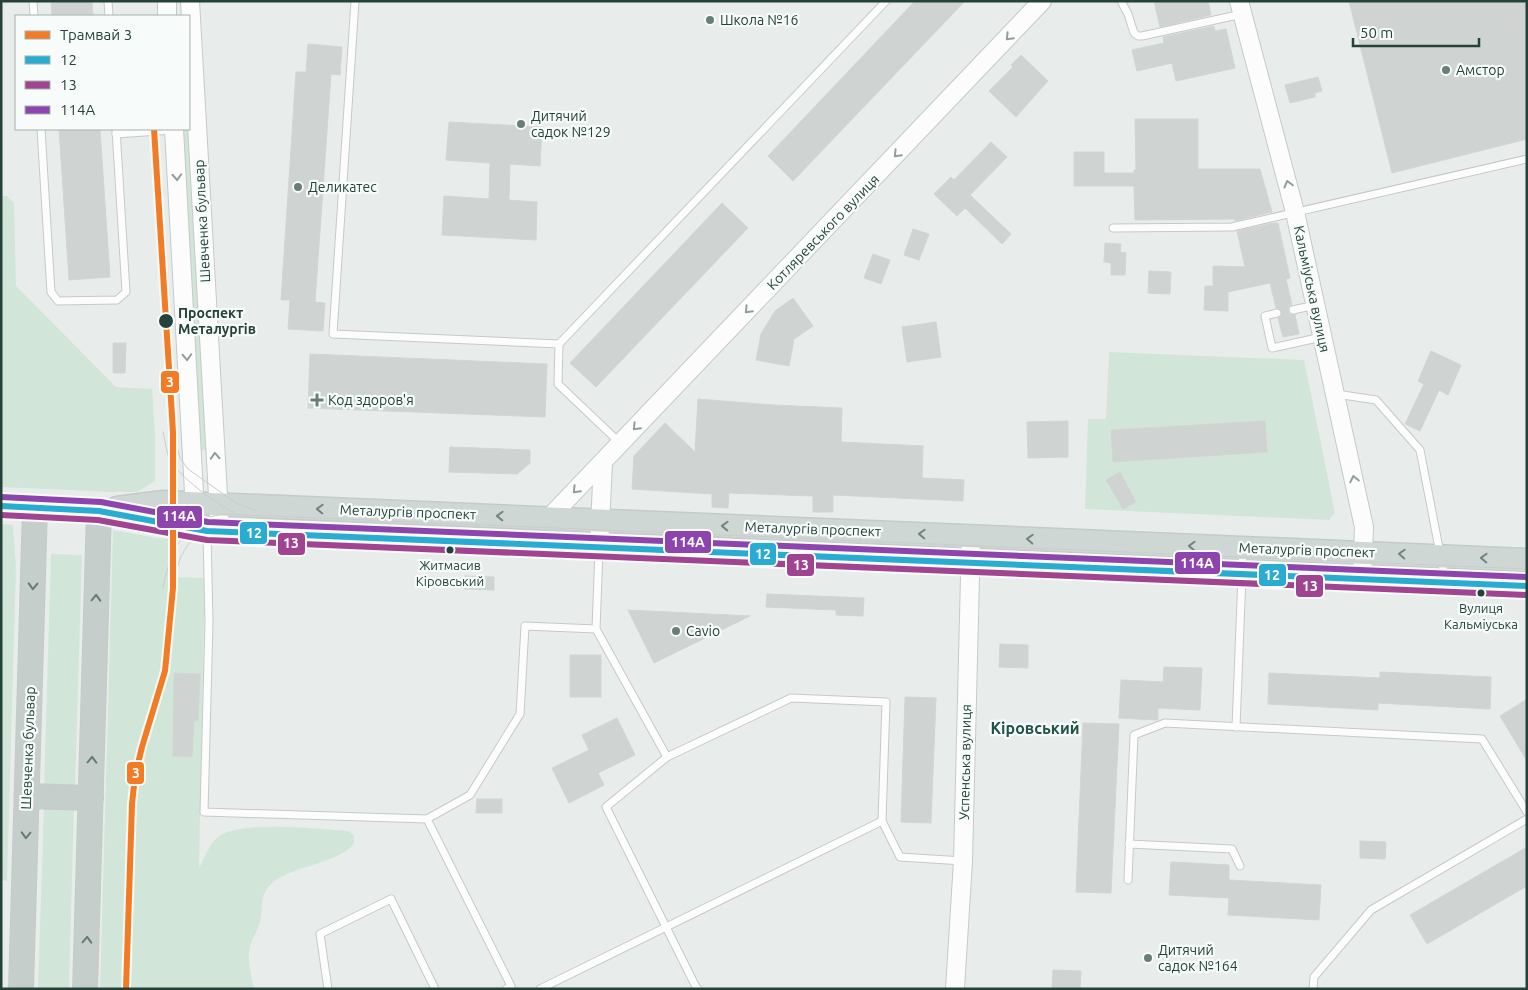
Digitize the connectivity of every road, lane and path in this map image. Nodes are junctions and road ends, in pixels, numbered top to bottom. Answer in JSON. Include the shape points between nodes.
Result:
{"nodes":[{"id":1,"x":34,"y":1,"type":"edge"},
{"id":2,"x":108,"y":1,"type":"edge"},
{"id":3,"x":166,"y":1,"type":"edge"},
{"id":4,"x":190,"y":1,"type":"edge"},
{"id":5,"x":355,"y":1,"type":"edge"},
{"id":6,"x":886,"y":1,"type":"edge"},
{"id":7,"x":1042,"y":1,"type":"edge"},
{"id":8,"x":1121,"y":1,"type":"edge"},
{"id":9,"x":1241,"y":8,"type":"edge"},
{"id":10,"x":34,"y":15,"type":"edge"},
{"id":11,"x":108,"y":15,"type":"edge"},
{"id":12,"x":167,"y":15,"type":"edge"},
{"id":13,"x":41,"y":130,"type":"edge"},
{"id":14,"x":155,"y":130,"type":"edge"},
{"id":15,"x":174,"y":130,"type":"edge"},
{"id":16,"x":116,"y":132,"type":"edge"},
{"id":17,"x":1527,"y":159,"type":"edge"},
{"id":18,"x":1295,"y":212,"type":"junction"},
{"id":19,"x":1113,"y":228,"type":"dead end"},
{"id":20,"x":1316,"y":304,"type":"junction"},
{"id":21,"x":1293,"y":310,"type":"dead end"},
{"id":22,"x":1277,"y":313,"type":"dead end"},
{"id":23,"x":1322,"y":337,"type":"junction"},
{"id":24,"x":559,"y":344,"type":"junction"},
{"id":25,"x":1335,"y":394,"type":"junction"},
{"id":26,"x":621,"y":444,"type":"junction"},
{"id":27,"x":603,"y":462,"type":"junction"},
{"id":28,"x":195,"y":503,"type":"junction"},
{"id":29,"x":218,"y":504,"type":"junction"},
{"id":30,"x":1,"y":506,"type":"edge"},
{"id":31,"x":35,"y":507,"type":"junction"},
{"id":32,"x":99,"y":511,"type":"junction"},
{"id":33,"x":549,"y":518,"type":"junction"},
{"id":34,"x":600,"y":520,"type":"junction"},
{"id":35,"x":208,"y":530,"type":"junction"},
{"id":36,"x":971,"y":536,"type":"junction"},
{"id":37,"x":599,"y":547,"type":"junction"},
{"id":38,"x":1243,"y":548,"type":"junction"},
{"id":39,"x":1363,"y":553,"type":"junction"},
{"id":40,"x":1441,"y":556,"type":"junction"},
{"id":41,"x":1527,"y":560,"type":"edge"},
{"id":42,"x":970,"y":563,"type":"junction"},
{"id":43,"x":1242,"y":574,"type":"junction"},
{"id":44,"x":1362,"y":580,"type":"junction"},
{"id":45,"x":1446,"y":583,"type":"junction"},
{"id":46,"x":1527,"y":586,"type":"edge"},
{"id":47,"x":596,"y":629,"type":"junction"},
{"id":48,"x":1236,"y":727,"type":"junction"},
{"id":49,"x":667,"y":757,"type":"junction"},
{"id":50,"x":27,"y":796,"type":"junction"},
{"id":51,"x":91,"y":798,"type":"junction"},
{"id":52,"x":1527,"y":812,"type":"edge"},
{"id":53,"x":427,"y":819,"type":"junction"},
{"id":54,"x":1527,"y":819,"type":"edge"},
{"id":55,"x":882,"y":822,"type":"junction"},
{"id":56,"x":1130,"y":844,"type":"junction"},
{"id":57,"x":963,"y":861,"type":"junction"},
{"id":58,"x":1240,"y":866,"type":"dead end"},
{"id":59,"x":1128,"y":880,"type":"dead end"},
{"id":60,"x":666,"y":927,"type":"junction"},
{"id":61,"x":696,"y":988,"type":"edge"},
{"id":62,"x":21,"y":989,"type":"edge"},
{"id":63,"x":85,"y":989,"type":"edge"},
{"id":64,"x":328,"y":989,"type":"edge"},
{"id":65,"x":435,"y":989,"type":"edge"},
{"id":66,"x":506,"y":989,"type":"edge"},
{"id":67,"x":540,"y":989,"type":"edge"},
{"id":68,"x":955,"y":989,"type":"edge"},
{"id":69,"x":1313,"y":989,"type":"edge"}],
"edges":[{"from":1,"to":10,"type":"lane"},
{"from":2,"to":11,"type":"lane"},
{"from":3,"to":12,"type":"street"},
{"from":29,"to":4,"type":"street","name":"Шевченка бульвар","one_way":true},
{"from":5,"to":24,"type":"lane","via":[[333,334]]},
{"from":6,"to":24,"type":"lane"},
{"from":7,"to":26,"type":"street","name":"Котляревського вулиця","one_way":true},
{"from":8,"to":9,"type":"lane","via":[[1138,36]]},
{"from":18,"to":9,"type":"street","name":"Кальміуська вулиця","one_way":true},
{"from":13,"to":16,"type":"lane","via":[[51,292],[58,301],[117,300],[126,292]]},
{"from":14,"to":16,"type":"lane"},
{"from":15,"to":28,"type":"street","name":"Шевченка бульвар","one_way":true},
{"from":17,"to":18,"type":"lane"},
{"from":18,"to":19,"type":"lane","via":[[1232,226]]},
{"from":18,"to":20,"type":"street","name":"Кальміуська вулиця"},
{"from":20,"to":21,"type":"lane"},
{"from":20,"to":23,"type":"street","name":"Кальміуська вулиця"},
{"from":22,"to":23,"type":"lane","via":[[1265,316],[1272,348]]},
{"from":23,"to":25,"type":"street","name":"Кальміуська вулиця"},
{"from":24,"to":26,"type":"lane","via":[[558,384]]},
{"from":39,"to":25,"type":"street","name":"Кальміуська вулиця","one_way":true,"via":[[1364,527]]},
{"from":25,"to":40,"type":"lane","via":[[1376,400],[1420,450]]},
{"from":26,"to":27,"type":"street","name":"Котляревського вулиця"},
{"from":27,"to":33,"type":"street","name":"Котляревського вулиця","one_way":true},
{"from":27,"to":34,"type":"street"},
{"from":28,"to":29,"type":"main road","name":"Металургів проспект"},
{"from":28,"to":32,"type":"main road","name":"Металургів проспект","via":[[160,502]]},
{"from":28,"to":35,"type":"street","name":"Шевченка бульвар"},
{"from":33,"to":29,"type":"main road","name":"Металургів проспект","one_way":true},
{"from":29,"to":35,"type":"street","name":"Шевченка бульвар"},
{"from":30,"to":31,"type":"highway","name":"Металургів проспект"},
{"from":31,"to":32,"type":"highway","name":"Металургів проспект"},
{"from":31,"to":50,"type":"highway","name":"Шевченка бульвар","one_way":true},
{"from":32,"to":35,"type":"main road","name":"Металургів проспект"},
{"from":51,"to":32,"type":"highway","one_way":true},
{"from":33,"to":34,"type":"main road","name":"Металургів проспект"},
{"from":36,"to":34,"type":"main road","name":"Металургів проспект","one_way":true},
{"from":34,"to":37,"type":"street"},
{"from":35,"to":37,"type":"main road","name":"Металургів проспект"},
{"from":35,"to":53,"type":"lane","via":[[204,812]]},
{"from":38,"to":36,"type":"main road","name":"Металургів проспект","one_way":true},
{"from":36,"to":42,"type":"street","name":"Успенська вулиця"},
{"from":37,"to":42,"type":"main road","name":"Металургів проспект"},
{"from":37,"to":47,"type":"lane"},
{"from":38,"to":39,"type":"main road","name":"Металургів проспект"},
{"from":38,"to":43,"type":"lane"},
{"from":40,"to":39,"type":"main road","name":"Металургів проспект","one_way":true},
{"from":39,"to":44,"type":"street","name":"Кальміуська вулиця"},
{"from":41,"to":40,"type":"main road","name":"Металургів проспект","one_way":true},
{"from":40,"to":45,"type":"lane"},
{"from":42,"to":43,"type":"main road","name":"Металургів проспект"},
{"from":42,"to":57,"type":"street","name":"Успенська вулиця"},
{"from":43,"to":44,"type":"main road","name":"Металургів проспект"},
{"from":43,"to":48,"type":"lane"},
{"from":44,"to":45,"type":"main road","name":"Металургів проспект"},
{"from":45,"to":46,"type":"main road","name":"Металургів проспект"},
{"from":47,"to":49,"type":"lane"},
{"from":47,"to":53,"type":"lane","via":[[525,626],[520,714],[470,795]]},
{"from":48,"to":52,"type":"lane","via":[[1482,739]]},
{"from":48,"to":56,"type":"lane","via":[[1165,724],[1134,735]]},
{"from":49,"to":55,"type":"lane","via":[[791,698],[886,702]]},
{"from":49,"to":60,"type":"lane","via":[[606,807]]},
{"from":50,"to":51,"type":"highway"},
{"from":50,"to":62,"type":"highway","name":"Шевченка бульвар","one_way":true},
{"from":63,"to":51,"type":"highway","one_way":true},
{"from":53,"to":66,"type":"lane","via":[[511,986]]},
{"from":54,"to":69,"type":"lane","via":[[1371,910],[1314,977]]},
{"from":55,"to":57,"type":"lane","via":[[900,857]]},
{"from":55,"to":60,"type":"lane"},
{"from":56,"to":58,"type":"lane","via":[[1232,850]]},
{"from":56,"to":59,"type":"lane"},
{"from":57,"to":68,"type":"street","name":"Успенська вулиця"},
{"from":60,"to":61,"type":"lane"},
{"from":60,"to":67,"type":"lane"},
{"from":64,"to":65,"type":"lane","via":[[320,934],[391,899]]}]}
